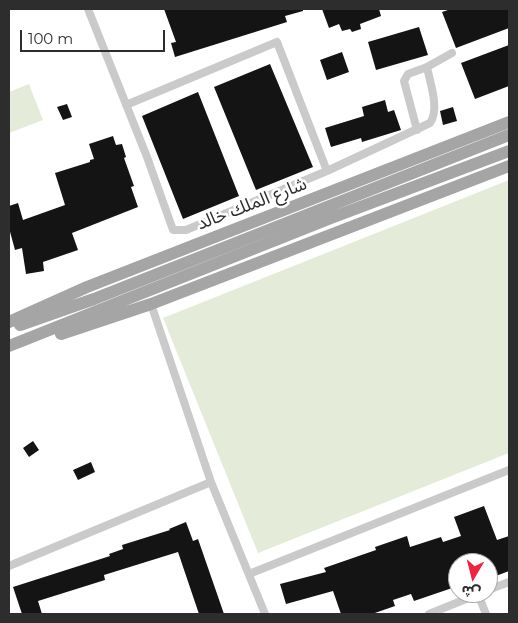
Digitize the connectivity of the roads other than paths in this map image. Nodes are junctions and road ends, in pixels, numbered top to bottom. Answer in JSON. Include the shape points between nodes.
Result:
{"nodes":[{"id":1,"x":88,"y":9,"type":"edge"},
{"id":2,"x":452,"y":53,"type":"dead end"},
{"id":3,"x":427,"y":67,"type":"junction"},
{"id":4,"x":126,"y":105,"type":"junction"},
{"id":5,"x":509,"y":122,"type":"edge"},
{"id":6,"x":417,"y":130,"type":"junction"},
{"id":7,"x":509,"y":135,"type":"edge"},
{"id":8,"x":509,"y":151,"type":"edge"},
{"id":9,"x":509,"y":166,"type":"edge"},
{"id":10,"x":327,"y":172,"type":"junction"},
{"id":11,"x":329,"y":212,"type":"junction"},
{"id":12,"x":151,"y":304,"type":"junction"},
{"id":13,"x":9,"y":322,"type":"edge"},
{"id":14,"x":9,"y":329,"type":"edge"},
{"id":15,"x":9,"y":346,"type":"edge"},
{"id":16,"x":9,"y":351,"type":"edge"},
{"id":17,"x":509,"y":470,"type":"edge"},
{"id":18,"x":211,"y":482,"type":"junction"},
{"id":19,"x":9,"y":566,"type":"edge"},
{"id":20,"x":249,"y":574,"type":"junction"},
{"id":21,"x":457,"y":603,"type":"edge"},
{"id":22,"x":265,"y":614,"type":"edge"},
{"id":23,"x":429,"y":614,"type":"edge"}],
"edges":[{"from":1,"to":4,"type":"street"},
{"from":2,"to":3,"type":"street"},
{"from":3,"to":6,"type":"street","via":[[434,117]]},
{"from":3,"to":6,"type":"street","via":[[408,74],[404,81]]},
{"from":4,"to":10,"type":"street","via":[[173,230],[186,230]]},
{"from":4,"to":10,"type":"street","via":[[277,42]]},
{"from":5,"to":13,"type":"main road","name":"شارع الملك خالد","via":[[87,287]]},
{"from":6,"to":10,"type":"street"},
{"from":7,"to":11,"type":"main road"},
{"from":8,"to":11,"type":"main road"},
{"from":9,"to":12,"type":"main road"},
{"from":11,"to":14,"type":"main road"},
{"from":11,"to":15,"type":"main road"},
{"from":12,"to":16,"type":"main road"},
{"from":12,"to":18,"type":"street"},
{"from":17,"to":20,"type":"street"},
{"from":18,"to":19,"type":"street"},
{"from":18,"to":20,"type":"street"},
{"from":20,"to":22,"type":"street"},
{"from":21,"to":23,"type":"street"}]}
